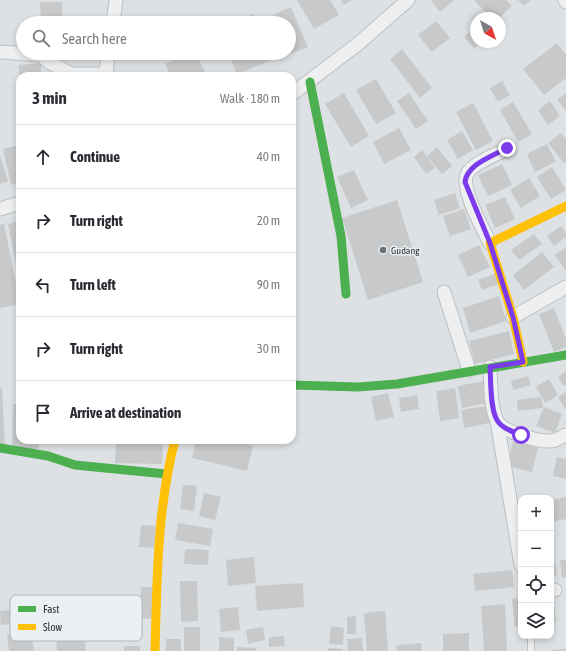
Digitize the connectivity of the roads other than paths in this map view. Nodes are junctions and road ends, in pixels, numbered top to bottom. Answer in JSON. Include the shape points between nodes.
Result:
{"nodes":[{"id":1,"x":116,"y":0,"type":"edge"},
{"id":2,"x":408,"y":0,"type":"edge"},
{"id":3,"x":114,"y":16,"type":"edge"},
{"id":4,"x":0,"y":52,"type":"edge"},
{"id":5,"x":16,"y":53,"type":"edge"},
{"id":6,"x":47,"y":60,"type":"edge"},
{"id":7,"x":107,"y":60,"type":"edge"},
{"id":8,"x":68,"y":72,"type":"edge"},
{"id":9,"x":106,"y":72,"type":"edge"},
{"id":10,"x":310,"y":82,"type":"junction"},
{"id":11,"x":296,"y":91,"type":"edge"},
{"id":12,"x":507,"y":148,"type":"dead end"},
{"id":13,"x":16,"y":204,"type":"edge"},
{"id":14,"x":566,"y":206,"type":"edge"},
{"id":15,"x":0,"y":209,"type":"edge"},
{"id":16,"x":490,"y":243,"type":"junction"},
{"id":17,"x":566,"y":286,"type":"edge"},
{"id":18,"x":444,"y":292,"type":"dead end"},
{"id":19,"x":346,"y":294,"type":"dead end"},
{"id":20,"x":513,"y":317,"type":"junction"},
{"id":21,"x":566,"y":355,"type":"edge"},
{"id":22,"x":523,"y":362,"type":"junction"},
{"id":23,"x":490,"y":367,"type":"junction"},
{"id":24,"x":469,"y":370,"type":"junction"},
{"id":25,"x":296,"y":385,"type":"edge"},
{"id":26,"x":497,"y":421,"type":"junction"},
{"id":27,"x":566,"y":435,"type":"edge"},
{"id":28,"x":174,"y":444,"type":"edge"},
{"id":29,"x":0,"y":448,"type":"edge"},
{"id":30,"x":166,"y":474,"type":"junction"},
{"id":31,"x":518,"y":547,"type":"edge"},
{"id":32,"x":531,"y":639,"type":"edge"},
{"id":33,"x":155,"y":651,"type":"edge"},
{"id":34,"x":531,"y":651,"type":"edge"}],
"edges":[{"from":1,"to":3,"type":"street"},
{"from":2,"to":10,"type":"street"},
{"from":4,"to":5,"type":"street"},
{"from":6,"to":8,"type":"street"},
{"from":7,"to":9,"type":"street"},
{"from":10,"to":11,"type":"street"},
{"from":10,"to":19,"type":"street","via":[[341,236]]},
{"from":12,"to":16,"type":"street","via":[[473,167],[465,176],[468,193]]},
{"from":13,"to":15,"type":"street"},
{"from":14,"to":16,"type":"street"},
{"from":16,"to":20,"type":"street"},
{"from":17,"to":20,"type":"street"},
{"from":18,"to":24,"type":"street"},
{"from":20,"to":22,"type":"street"},
{"from":21,"to":22,"type":"street"},
{"from":22,"to":23,"type":"street"},
{"from":23,"to":24,"type":"street"},
{"from":23,"to":26,"type":"street","via":[[493,406]]},
{"from":24,"to":25,"type":"street","via":[[397,384],[343,387]]},
{"from":26,"to":27,"type":"street","via":[[510,431],[544,440],[551,441]]},
{"from":26,"to":31,"type":"street"},
{"from":28,"to":30,"type":"street"},
{"from":29,"to":30,"type":"street","via":[[41,454],[63,459],[75,465]]},
{"from":30,"to":33,"type":"street","via":[[158,543]]},
{"from":32,"to":34,"type":"lane"}]}
